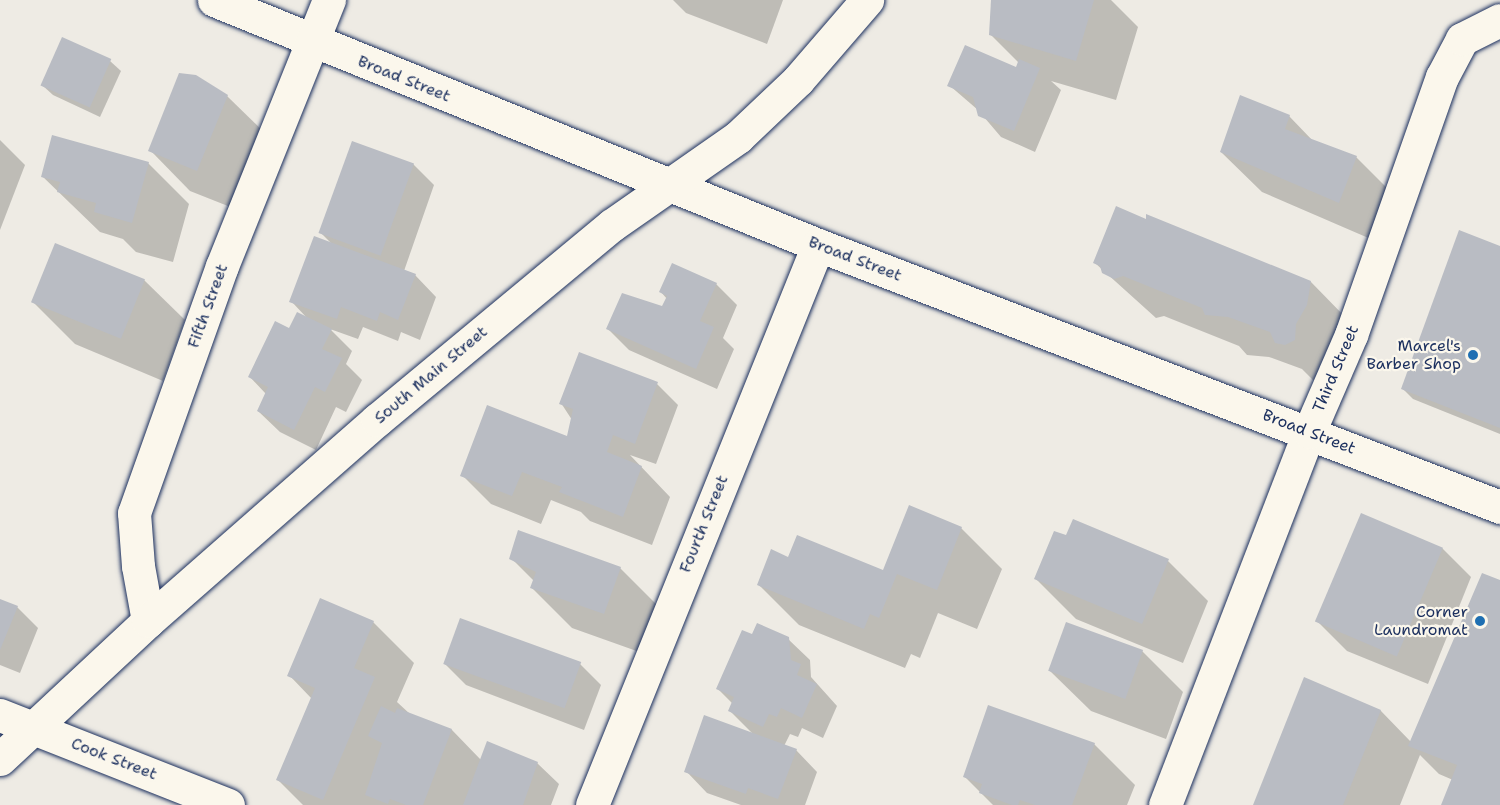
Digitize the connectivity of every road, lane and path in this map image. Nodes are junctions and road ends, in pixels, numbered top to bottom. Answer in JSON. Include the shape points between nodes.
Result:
{"nodes":[{"id":1,"x":214,"y":0,"type":"edge"},
{"id":2,"x":329,"y":0,"type":"edge"},
{"id":3,"x":867,"y":0,"type":"edge"},
{"id":4,"x":1500,"y":20,"type":"edge"},
{"id":5,"x":313,"y":42,"type":"junction"},
{"id":6,"x":669,"y":185,"type":"junction"},
{"id":7,"x":818,"y":245,"type":"junction"},
{"id":8,"x":1309,"y":432,"type":"junction"},
{"id":9,"x":1500,"y":507,"type":"edge"},
{"id":10,"x":148,"y":621,"type":"junction"},
{"id":11,"x":0,"y":715,"type":"edge"},
{"id":12,"x":33,"y":728,"type":"junction"},
{"id":13,"x":0,"y":759,"type":"edge"},
{"id":14,"x":228,"y":805,"type":"edge"},
{"id":15,"x":592,"y":805,"type":"edge"},
{"id":16,"x":1165,"y":805,"type":"edge"}],
"edges":[{"from":1,"to":5,"type":"street","name":"Broad Street"},
{"from":2,"to":5,"type":"street","name":"Fifth Street"},
{"from":3,"to":6,"type":"street","name":"South Main Street","via":[[790,88],[738,137]]},
{"from":4,"to":8,"type":"street","name":"Third Street","via":[[1462,39],[1442,77],[1351,335]]},
{"from":5,"to":6,"type":"street","name":"Broad Street"},
{"from":5,"to":10,"type":"street","name":"Fifth Street","via":[[222,266],[134,513]]},
{"from":6,"to":7,"type":"street","name":"Broad Street"},
{"from":6,"to":10,"type":"street","name":"South Main Street","via":[[612,225],[377,420]]},
{"from":7,"to":8,"type":"street","name":"Broad Street"},
{"from":7,"to":15,"type":"street","name":"Fourth Street"},
{"from":8,"to":9,"type":"street","name":"Broad Street"},
{"from":8,"to":16,"type":"street","name":"Third Street"},
{"from":10,"to":12,"type":"street","name":"South Main Street"},
{"from":11,"to":12,"type":"street","name":"Cook Street"},
{"from":12,"to":13,"type":"street","name":"South Main Street"},
{"from":12,"to":14,"type":"street","name":"Cook Street"}]}
